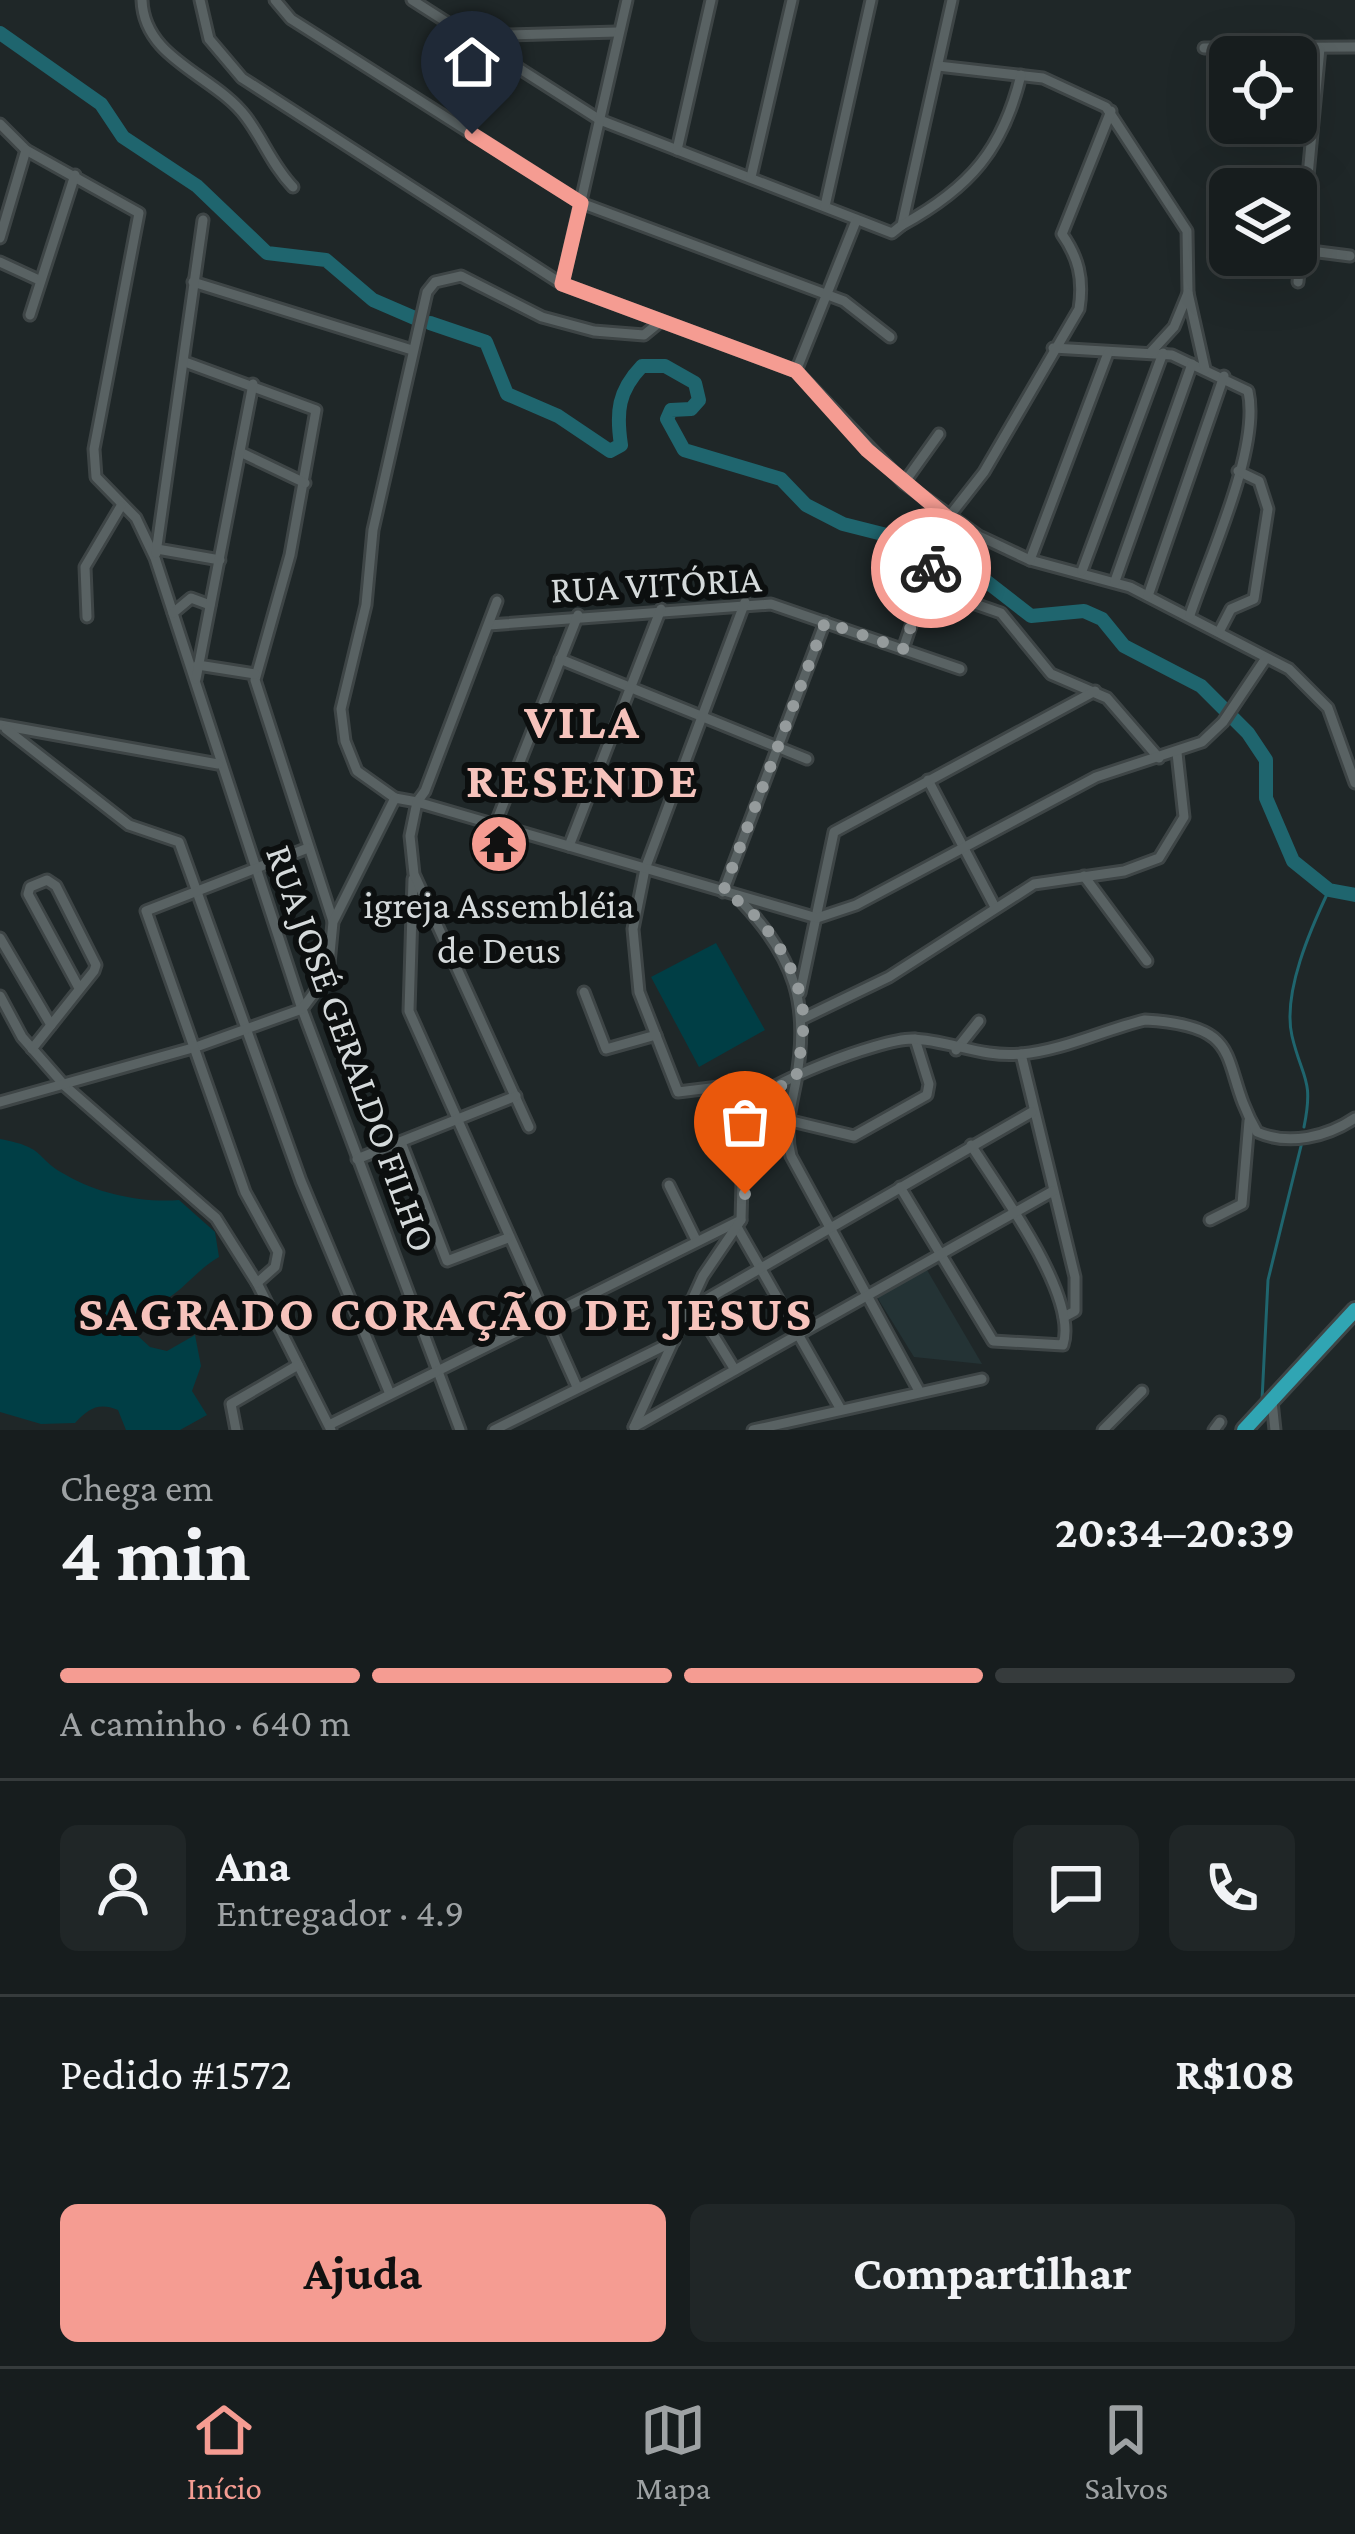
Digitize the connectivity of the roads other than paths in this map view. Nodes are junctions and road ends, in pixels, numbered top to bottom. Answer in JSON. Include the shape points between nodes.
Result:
{"nodes":[{"id":1,"x":142,"y":0,"type":"edge"},
{"id":2,"x":200,"y":0,"type":"edge"},
{"id":3,"x":275,"y":0,"type":"edge"},
{"id":4,"x":412,"y":0,"type":"edge"},
{"id":5,"x":626,"y":0,"type":"edge"},
{"id":6,"x":711,"y":0,"type":"edge"},
{"id":7,"x":791,"y":0,"type":"edge"},
{"id":8,"x":871,"y":0,"type":"edge"},
{"id":9,"x":952,"y":0,"type":"edge"},
{"id":10,"x":617,"y":32,"type":"junction"},
{"id":11,"x":469,"y":36,"type":"junction"},
{"id":12,"x":1355,"y":47,"type":"edge"},
{"id":13,"x":1204,"y":48,"type":"dead end"},
{"id":14,"x":1317,"y":48,"type":"edge"},
{"id":15,"x":1320,"y":48,"type":"junction"},
{"id":16,"x":1209,"y":49,"type":"edge"},
{"id":17,"x":938,"y":66,"type":"junction"},
{"id":18,"x":1021,"y":75,"type":"junction"},
{"id":19,"x":1317,"y":76,"type":"edge"},
{"id":20,"x":1111,"y":111,"type":"junction"},
{"id":21,"x":600,"y":120,"type":"junction"},
{"id":22,"x":0,"y":124,"type":"edge"},
{"id":23,"x":26,"y":150,"type":"junction"},
{"id":24,"x":676,"y":150,"type":"junction"},
{"id":25,"x":75,"y":175,"type":"junction"},
{"id":26,"x":752,"y":177,"type":"junction"},
{"id":27,"x":293,"y":187,"type":"dead end"},
{"id":28,"x":581,"y":203,"type":"junction"},
{"id":29,"x":825,"y":206,"type":"junction"},
{"id":30,"x":203,"y":220,"type":"dead end"},
{"id":31,"x":856,"y":221,"type":"junction"},
{"id":32,"x":901,"y":227,"type":"junction"},
{"id":33,"x":0,"y":238,"type":"edge"},
{"id":34,"x":1317,"y":252,"type":"edge"},
{"id":35,"x":1354,"y":256,"type":"edge"},
{"id":36,"x":0,"y":262,"type":"edge"},
{"id":37,"x":1299,"y":276,"type":"edge"},
{"id":38,"x":39,"y":280,"type":"junction"},
{"id":39,"x":194,"y":282,"type":"junction"},
{"id":40,"x":1298,"y":282,"type":"dead end"},
{"id":41,"x":562,"y":284,"type":"junction"},
{"id":42,"x":1188,"y":293,"type":"junction"},
{"id":43,"x":829,"y":294,"type":"junction"},
{"id":44,"x":30,"y":315,"type":"dead end"},
{"id":45,"x":661,"y":321,"type":"junction"},
{"id":46,"x":890,"y":338,"type":"dead end"},
{"id":47,"x":1053,"y":348,"type":"junction"},
{"id":48,"x":412,"y":350,"type":"junction"},
{"id":49,"x":1108,"y":353,"type":"junction"},
{"id":50,"x":1157,"y":353,"type":"junction"},
{"id":51,"x":185,"y":362,"type":"junction"},
{"id":52,"x":1192,"y":364,"type":"junction"},
{"id":53,"x":1205,"y":369,"type":"junction"},
{"id":54,"x":796,"y":371,"type":"junction"},
{"id":55,"x":1224,"y":376,"type":"junction"},
{"id":56,"x":253,"y":384,"type":"junction"},
{"id":57,"x":939,"y":434,"type":"dead end"},
{"id":58,"x":240,"y":452,"type":"junction"},
{"id":59,"x":1238,"y":471,"type":"junction"},
{"id":60,"x":305,"y":483,"type":"junction"},
{"id":61,"x":904,"y":483,"type":"junction"},
{"id":62,"x":121,"y":506,"type":"junction"},
{"id":63,"x":948,"y":518,"type":"junction"},
{"id":64,"x":156,"y":554,"type":"junction"},
{"id":65,"x":220,"y":560,"type":"junction"},
{"id":66,"x":1030,"y":560,"type":"junction"},
{"id":67,"x":1082,"y":571,"type":"junction"},
{"id":68,"x":880,"y":572,"type":"dead end"},
{"id":69,"x":1115,"y":581,"type":"junction"},
{"id":70,"x":924,"y":586,"type":"junction"},
{"id":71,"x":1148,"y":596,"type":"junction"},
{"id":72,"x":497,"y":602,"type":"dead end"},
{"id":73,"x":746,"y":602,"type":"junction"},
{"id":74,"x":210,"y":605,"type":"junction"},
{"id":75,"x":661,"y":609,"type":"junction"},
{"id":76,"x":173,"y":613,"type":"junction"},
{"id":77,"x":578,"y":615,"type":"junction"},
{"id":78,"x":1190,"y":615,"type":"junction"},
{"id":79,"x":87,"y":617,"type":"dead end"},
{"id":80,"x":825,"y":622,"type":"junction"},
{"id":81,"x":489,"y":625,"type":"junction"},
{"id":82,"x":1220,"y":630,"type":"junction"},
{"id":83,"x":903,"y":649,"type":"junction"},
{"id":84,"x":1266,"y":658,"type":"junction"},
{"id":85,"x":560,"y":659,"type":"junction"},
{"id":86,"x":198,"y":665,"type":"junction"},
{"id":87,"x":960,"y":669,"type":"dead end"},
{"id":88,"x":256,"y":674,"type":"junction"},
{"id":89,"x":196,"y":684,"type":"junction"},
{"id":90,"x":632,"y":687,"type":"junction"},
{"id":91,"x":1095,"y":691,"type":"junction"},
{"id":92,"x":704,"y":718,"type":"junction"},
{"id":93,"x":3,"y":727,"type":"edge"},
{"id":94,"x":774,"y":747,"type":"junction"},
{"id":95,"x":1177,"y":753,"type":"junction"},
{"id":96,"x":1159,"y":758,"type":"junction"},
{"id":97,"x":807,"y":759,"type":"dead end"},
{"id":98,"x":218,"y":764,"type":"junction"},
{"id":99,"x":928,"y":780,"type":"junction"},
{"id":100,"x":1355,"y":783,"type":"edge"},
{"id":101,"x":395,"y":798,"type":"junction"},
{"id":102,"x":417,"y":802,"type":"junction"},
{"id":103,"x":495,"y":825,"type":"junction"},
{"id":104,"x":569,"y":846,"type":"junction"},
{"id":105,"x":308,"y":848,"type":"junction"},
{"id":106,"x":963,"y":849,"type":"junction"},
{"id":107,"x":256,"y":866,"type":"junction"},
{"id":108,"x":646,"y":869,"type":"junction"},
{"id":109,"x":414,"y":874,"type":"junction"},
{"id":110,"x":1084,"y":876,"type":"junction"},
{"id":111,"x":198,"y":890,"type":"junction"},
{"id":112,"x":723,"y":892,"type":"junction"},
{"id":113,"x":740,"y":899,"type":"junction"},
{"id":114,"x":995,"y":907,"type":"junction"},
{"id":115,"x":818,"y":918,"type":"junction"},
{"id":116,"x":333,"y":922,"type":"junction"},
{"id":117,"x":0,"y":938,"type":"edge"},
{"id":118,"x":1147,"y":961,"type":"dead end"},
{"id":119,"x":80,"y":988,"type":"junction"},
{"id":120,"x":584,"y":992,"type":"dead end"},
{"id":121,"x":800,"y":994,"type":"junction"},
{"id":122,"x":0,"y":996,"type":"edge"},
{"id":123,"x":302,"y":1009,"type":"junction"},
{"id":124,"x":804,"y":1018,"type":"junction"},
{"id":125,"x":979,"y":1022,"type":"dead end"},
{"id":126,"x":51,"y":1025,"type":"junction"},
{"id":127,"x":250,"y":1029,"type":"junction"},
{"id":128,"x":656,"y":1035,"type":"junction"},
{"id":129,"x":915,"y":1039,"type":"junction"},
{"id":130,"x":196,"y":1046,"type":"junction"},
{"id":131,"x":32,"y":1049,"type":"junction"},
{"id":132,"x":956,"y":1050,"type":"junction"},
{"id":133,"x":1021,"y":1054,"type":"junction"},
{"id":134,"x":796,"y":1079,"type":"junction"},
{"id":135,"x":65,"y":1086,"type":"junction"},
{"id":136,"x":515,"y":1096,"type":"junction"},
{"id":137,"x":0,"y":1102,"type":"edge"},
{"id":138,"x":744,"y":1109,"type":"junction"},
{"id":139,"x":1032,"y":1112,"type":"junction"},
{"id":140,"x":1355,"y":1118,"type":"edge"},
{"id":141,"x":1250,"y":1119,"type":"junction"},
{"id":142,"x":455,"y":1120,"type":"junction"},
{"id":143,"x":787,"y":1120,"type":"junction"},
{"id":144,"x":529,"y":1127,"type":"dead end"},
{"id":145,"x":401,"y":1142,"type":"junction"},
{"id":146,"x":971,"y":1145,"type":"junction"},
{"id":147,"x":357,"y":1159,"type":"junction"},
{"id":148,"x":669,"y":1185,"type":"dead end"},
{"id":149,"x":900,"y":1187,"type":"junction"},
{"id":150,"x":1053,"y":1191,"type":"junction"},
{"id":151,"x":1014,"y":1214,"type":"junction"},
{"id":152,"x":1210,"y":1220,"type":"dead end"},
{"id":153,"x":739,"y":1223,"type":"junction"},
{"id":154,"x":832,"y":1229,"type":"junction"},
{"id":155,"x":508,"y":1238,"type":"junction"},
{"id":156,"x":697,"y":1240,"type":"junction"},
{"id":157,"x":940,"y":1256,"type":"junction"},
{"id":158,"x":761,"y":1267,"type":"junction"},
{"id":159,"x":257,"y":1283,"type":"junction"},
{"id":160,"x":869,"y":1295,"type":"junction"},
{"id":161,"x":692,"y":1307,"type":"junction"},
{"id":162,"x":1355,"y":1310,"type":"edge"},
{"id":163,"x":1070,"y":1314,"type":"junction"},
{"id":164,"x":544,"y":1317,"type":"junction"},
{"id":165,"x":799,"y":1334,"type":"junction"},
{"id":166,"x":674,"y":1341,"type":"junction"},
{"id":167,"x":298,"y":1365,"type":"junction"},
{"id":168,"x":437,"y":1370,"type":"junction"},
{"id":169,"x":735,"y":1370,"type":"junction"},
{"id":170,"x":982,"y":1378,"type":"dead end"},
{"id":171,"x":577,"y":1387,"type":"junction"},
{"id":172,"x":918,"y":1389,"type":"junction"},
{"id":173,"x":1142,"y":1391,"type":"dead end"},
{"id":174,"x":389,"y":1394,"type":"junction"},
{"id":175,"x":1272,"y":1401,"type":"junction"},
{"id":176,"x":840,"y":1408,"type":"junction"},
{"id":177,"x":330,"y":1428,"type":"edge"},
{"id":178,"x":632,"y":1429,"type":"edge"},
{"id":179,"x":236,"y":1430,"type":"edge"},
{"id":180,"x":460,"y":1430,"type":"edge"},
{"id":181,"x":494,"y":1430,"type":"edge"},
{"id":182,"x":753,"y":1430,"type":"edge"},
{"id":183,"x":1103,"y":1430,"type":"edge"},
{"id":184,"x":1244,"y":1430,"type":"edge"},
{"id":185,"x":1274,"y":1430,"type":"edge"}],
"edges":[{"from":1,"to":27,"type":"street","via":[[152,35],[244,114],[268,161]]},
{"from":2,"to":41,"type":"street","via":[[208,39],[242,78]]},
{"from":3,"to":28,"type":"street","via":[[292,19]]},
{"from":4,"to":11,"type":"street"},
{"from":5,"to":10,"type":"street"},
{"from":6,"to":24,"type":"street"},
{"from":7,"to":26,"type":"street"},
{"from":8,"to":29,"type":"street"},
{"from":9,"to":17,"type":"street"},
{"from":10,"to":11,"type":"street"},
{"from":10,"to":21,"type":"street"},
{"from":11,"to":21,"type":"street"},
{"from":12,"to":15,"type":"street"},
{"from":13,"to":16,"type":"street"},
{"from":14,"to":15,"type":"street"},
{"from":15,"to":19,"type":"street"},
{"from":17,"to":18,"type":"street"},
{"from":17,"to":32,"type":"street"},
{"from":18,"to":20,"type":"street"},
{"from":18,"to":32,"type":"street","via":[[990,155]]},
{"from":20,"to":42,"type":"street","via":[[1187,231]]},
{"from":20,"to":47,"type":"street","via":[[1062,234],[1076,251],[1082,292]]},
{"from":21,"to":24,"type":"street"},
{"from":21,"to":28,"type":"street"},
{"from":22,"to":23,"type":"street"},
{"from":23,"to":25,"type":"street"},
{"from":23,"to":33,"type":"street"},
{"from":24,"to":26,"type":"street"},
{"from":25,"to":38,"type":"street"},
{"from":25,"to":62,"type":"street","via":[[134,206],[139,220],[94,449],[96,477]]},
{"from":26,"to":29,"type":"street"},
{"from":28,"to":41,"type":"street"},
{"from":28,"to":43,"type":"street"},
{"from":29,"to":31,"type":"street"},
{"from":30,"to":39,"type":"street"},
{"from":31,"to":32,"type":"street","via":[[887,233]]},
{"from":31,"to":43,"type":"street"},
{"from":34,"to":35,"type":"street"},
{"from":36,"to":38,"type":"street"},
{"from":37,"to":40,"type":"street"},
{"from":38,"to":44,"type":"street"},
{"from":39,"to":48,"type":"street"},
{"from":39,"to":51,"type":"street"},
{"from":41,"to":45,"type":"street"},
{"from":42,"to":50,"type":"street"},
{"from":42,"to":53,"type":"street"},
{"from":43,"to":46,"type":"street"},
{"from":43,"to":54,"type":"street"},
{"from":45,"to":48,"type":"street","via":[[644,334],[594,331],[529,313],[473,279],[448,277],[427,292]]},
{"from":45,"to":54,"type":"street"},
{"from":47,"to":49,"type":"street"},
{"from":47,"to":63,"type":"street","via":[[984,472]]},
{"from":48,"to":101,"type":"street","via":[[341,709],[357,772]]},
{"from":49,"to":50,"type":"street"},
{"from":49,"to":66,"type":"street"},
{"from":50,"to":52,"type":"street"},
{"from":50,"to":67,"type":"street"},
{"from":51,"to":56,"type":"street"},
{"from":51,"to":64,"type":"street"},
{"from":52,"to":53,"type":"street"},
{"from":52,"to":69,"type":"street"},
{"from":53,"to":55,"type":"street"},
{"from":54,"to":61,"type":"street"},
{"from":55,"to":59,"type":"street","via":[[1246,386],[1250,397]]},
{"from":55,"to":71,"type":"street"},
{"from":56,"to":58,"type":"street"},
{"from":56,"to":60,"type":"street","via":[[310,404],[317,416]]},
{"from":57,"to":61,"type":"street"},
{"from":58,"to":60,"type":"street"},
{"from":58,"to":65,"type":"street"},
{"from":59,"to":78,"type":"street"},
{"from":59,"to":82,"type":"street","via":[[1262,484],[1268,509],[1254,599],[1231,609]]},
{"from":60,"to":88,"type":"street"},
{"from":61,"to":63,"type":"street"},
{"from":62,"to":64,"type":"street"},
{"from":62,"to":79,"type":"street","via":[[85,567]]},
{"from":63,"to":66,"type":"street"},
{"from":63,"to":70,"type":"street"},
{"from":64,"to":65,"type":"street"},
{"from":64,"to":76,"type":"street","name":"RUA JOSÉ GERALDO FILHO"},
{"from":65,"to":74,"type":"street"},
{"from":66,"to":67,"type":"street"},
{"from":67,"to":69,"type":"street"},
{"from":68,"to":70,"type":"street"},
{"from":69,"to":71,"type":"street"},
{"from":70,"to":83,"type":"street"},
{"from":70,"to":91,"type":"street","via":[[994,609],[1051,674]]},
{"from":71,"to":78,"type":"street"},
{"from":72,"to":81,"type":"street"},
{"from":73,"to":75,"type":"street","name":"RUA VITÓRIA"},
{"from":73,"to":80,"type":"street","name":"RUA VITÓRIA"},
{"from":73,"to":92,"type":"street"},
{"from":74,"to":76,"type":"street","via":[[190,598]]},
{"from":74,"to":86,"type":"street"},
{"from":75,"to":77,"type":"street","name":"RUA VITÓRIA"},
{"from":75,"to":90,"type":"street"},
{"from":76,"to":89,"type":"street","name":"RUA JOSÉ GERALDO FILHO"},
{"from":77,"to":81,"type":"street","name":"RUA VITÓRIA"},
{"from":77,"to":85,"type":"street"},
{"from":78,"to":82,"type":"street"},
{"from":80,"to":83,"type":"street","name":"RUA VITÓRIA"},
{"from":80,"to":94,"type":"street"},
{"from":81,"to":102,"type":"street"},
{"from":82,"to":84,"type":"street"},
{"from":83,"to":87,"type":"street","name":"RUA VITÓRIA"},
{"from":84,"to":95,"type":"street","via":[[1213,734]]},
{"from":84,"to":100,"type":"street","via":[[1328,708]]},
{"from":85,"to":90,"type":"street"},
{"from":85,"to":103,"type":"street"},
{"from":86,"to":88,"type":"street"},
{"from":86,"to":89,"type":"street"},
{"from":88,"to":105,"type":"street"},
{"from":89,"to":98,"type":"street","name":"RUA JOSÉ GERALDO FILHO"},
{"from":90,"to":92,"type":"street"},
{"from":90,"to":104,"type":"street"},
{"from":91,"to":96,"type":"street"},
{"from":91,"to":99,"type":"street"},
{"from":92,"to":94,"type":"street"},
{"from":92,"to":108,"type":"street"},
{"from":93,"to":98,"type":"street"},
{"from":93,"to":111,"type":"street","via":[[128,825],[172,837]]},
{"from":94,"to":97,"type":"street"},
{"from":94,"to":112,"type":"street"},
{"from":95,"to":96,"type":"street"},
{"from":95,"to":110,"type":"street","via":[[1184,817],[1170,846],[1145,866]]},
{"from":96,"to":106,"type":"street","via":[[1096,777]]},
{"from":98,"to":107,"type":"street","name":"RUA JOSÉ GERALDO FILHO"},
{"from":99,"to":106,"type":"street"},
{"from":99,"to":115,"type":"street","via":[[834,832]]},
{"from":101,"to":102,"type":"street"},
{"from":101,"to":116,"type":"street"},
{"from":102,"to":103,"type":"street"},
{"from":102,"to":109,"type":"street"},
{"from":103,"to":104,"type":"street"},
{"from":104,"to":108,"type":"street"},
{"from":105,"to":107,"type":"street"},
{"from":105,"to":116,"type":"street"},
{"from":106,"to":114,"type":"street"},
{"from":106,"to":115,"type":"street"},
{"from":107,"to":111,"type":"street"},
{"from":107,"to":123,"type":"street","name":"RUA JOSÉ GERALDO FILHO"},
{"from":108,"to":112,"type":"street"},
{"from":108,"to":128,"type":"street","via":[[633,970]]},
{"from":109,"to":136,"type":"street"},
{"from":109,"to":142,"type":"street","via":[[409,1011]]},
{"from":110,"to":114,"type":"street","via":[[1034,884]]},
{"from":110,"to":118,"type":"street"},
{"from":111,"to":127,"type":"street"},
{"from":111,"to":130,"type":"street","via":[[146,914]]},
{"from":112,"to":113,"type":"street"},
{"from":113,"to":115,"type":"street"},
{"from":113,"to":121,"type":"street"},
{"from":114,"to":124,"type":"street","via":[[889,977]]},
{"from":115,"to":121,"type":"street"},
{"from":116,"to":123,"type":"street","via":[[328,974]]},
{"from":117,"to":126,"type":"street"},
{"from":119,"to":119,"type":"street","via":[[94,970],[94,953],[47,880],[28,894]]},
{"from":119,"to":126,"type":"street"},
{"from":120,"to":128,"type":"street","via":[[606,1049]]},
{"from":121,"to":124,"type":"street"},
{"from":122,"to":131,"type":"street"},
{"from":123,"to":127,"type":"street"},
{"from":123,"to":147,"type":"street","name":"RUA JOSÉ GERALDO FILHO"},
{"from":124,"to":134,"type":"street"},
{"from":125,"to":132,"type":"street"},
{"from":126,"to":131,"type":"street"},
{"from":127,"to":130,"type":"street"},
{"from":127,"to":174,"type":"street","via":[[301,1181]]},
{"from":128,"to":138,"type":"street","via":[[678,1092],[727,1086]]},
{"from":129,"to":132,"type":"street"},
{"from":129,"to":134,"type":"street"},
{"from":129,"to":143,"type":"street","via":[[927,1095],[854,1136]]},
{"from":130,"to":135,"type":"street"},
{"from":130,"to":159,"type":"street","via":[[245,1192],[278,1252],[275,1268]]},
{"from":131,"to":135,"type":"street"},
{"from":132,"to":133,"type":"street"},
{"from":133,"to":139,"type":"street"},
{"from":133,"to":141,"type":"street","via":[[1145,1020],[1186,1026],[1227,1048]]},
{"from":134,"to":138,"type":"street"},
{"from":134,"to":143,"type":"street"},
{"from":135,"to":137,"type":"street"},
{"from":135,"to":159,"type":"street","via":[[206,1206]]},
{"from":136,"to":142,"type":"street"},
{"from":136,"to":144,"type":"street"},
{"from":138,"to":153,"type":"street"},
{"from":139,"to":146,"type":"street"},
{"from":139,"to":150,"type":"street"},
{"from":140,"to":141,"type":"street","via":[[1321,1135],[1285,1139],[1257,1132]]},
{"from":141,"to":152,"type":"street","via":[[1242,1204]]},
{"from":142,"to":145,"type":"street"},
{"from":142,"to":155,"type":"street"},
{"from":143,"to":154,"type":"street","via":[[791,1156]]},
{"from":145,"to":147,"type":"street"},
{"from":145,"to":155,"type":"street","via":[[447,1261]]},
{"from":146,"to":149,"type":"street"},
{"from":146,"to":151,"type":"street"},
{"from":147,"to":168,"type":"street","name":"RUA JOSÉ GERALDO FILHO"},
{"from":148,"to":156,"type":"street"},
{"from":149,"to":154,"type":"street"},
{"from":149,"to":157,"type":"street"},
{"from":150,"to":151,"type":"street"},
{"from":150,"to":163,"type":"street","via":[[1075,1277]]},
{"from":151,"to":157,"type":"street"},
{"from":151,"to":163,"type":"street"},
{"from":153,"to":156,"type":"street"},
{"from":153,"to":158,"type":"street"},
{"from":153,"to":161,"type":"street"},
{"from":154,"to":158,"type":"street"},
{"from":154,"to":160,"type":"street"},
{"from":155,"to":164,"type":"street"},
{"from":156,"to":164,"type":"street"},
{"from":157,"to":160,"type":"street"},
{"from":157,"to":163,"type":"street","via":[[993,1341],[1063,1345]]},
{"from":158,"to":161,"type":"street"},
{"from":158,"to":165,"type":"street"},
{"from":159,"to":167,"type":"street"},
{"from":160,"to":165,"type":"street"},
{"from":160,"to":172,"type":"street"},
{"from":161,"to":166,"type":"street"},
{"from":161,"to":169,"type":"street"},
{"from":162,"to":175,"type":"highway"},
{"from":164,"to":168,"type":"street"},
{"from":164,"to":171,"type":"street"},
{"from":165,"to":169,"type":"street"},
{"from":165,"to":176,"type":"street"},
{"from":166,"to":171,"type":"street"},
{"from":166,"to":178,"type":"street"},
{"from":167,"to":177,"type":"street"},
{"from":167,"to":179,"type":"street","via":[[231,1404]]},
{"from":168,"to":174,"type":"street"},
{"from":168,"to":180,"type":"street","name":"RUA JOSÉ GERALDO FILHO"},
{"from":169,"to":178,"type":"street"},
{"from":170,"to":172,"type":"street"},
{"from":171,"to":181,"type":"street"},
{"from":172,"to":176,"type":"street"},
{"from":173,"to":183,"type":"street"},
{"from":174,"to":177,"type":"street"},
{"from":175,"to":184,"type":"highway"},
{"from":175,"to":185,"type":"street"},
{"from":176,"to":182,"type":"street"}]}
